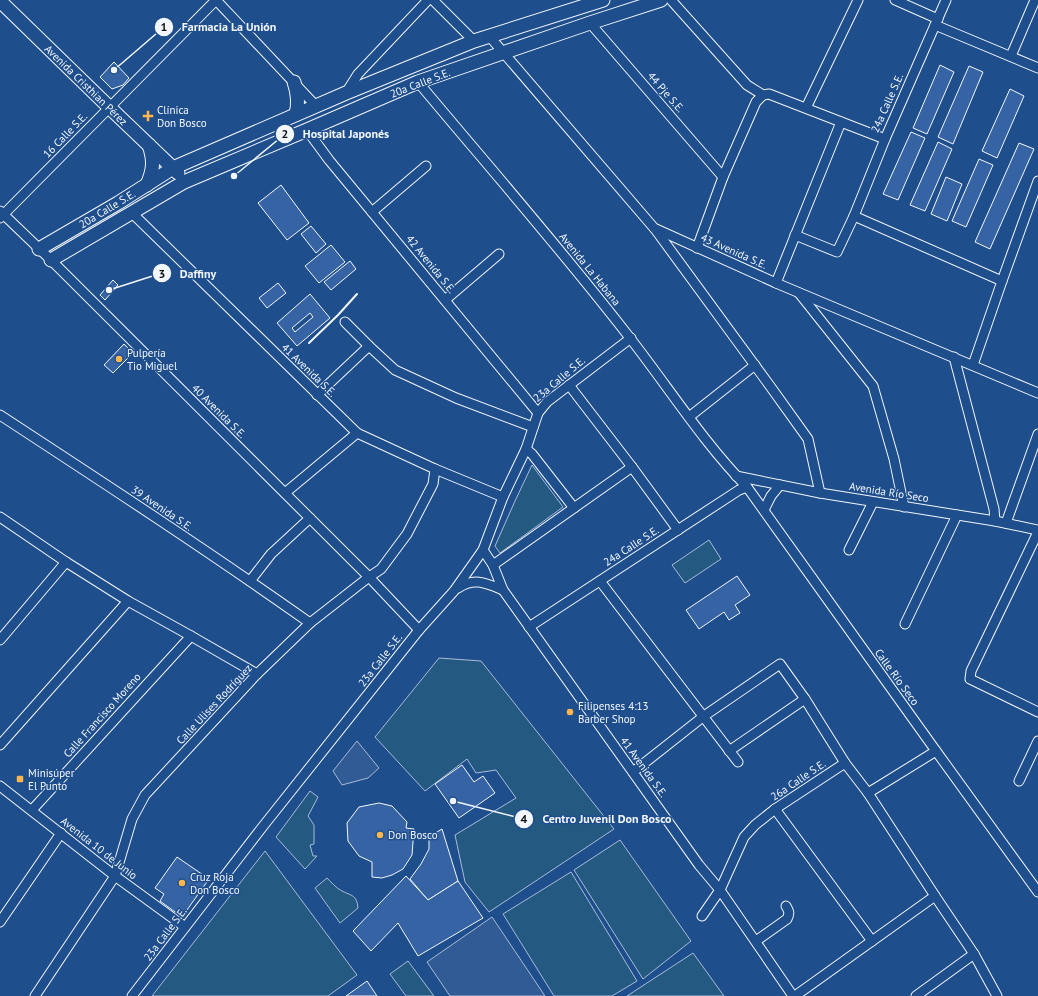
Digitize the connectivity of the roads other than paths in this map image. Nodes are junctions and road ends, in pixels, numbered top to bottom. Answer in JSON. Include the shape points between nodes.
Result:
{"nodes":[{"id":1,"x":216,"y":0,"type":"edge"},
{"id":2,"x":428,"y":0,"type":"edge"},
{"id":3,"x":433,"y":0,"type":"edge"},
{"id":4,"x":601,"y":0,"type":"edge"},
{"id":5,"x":661,"y":0,"type":"edge"},
{"id":6,"x":671,"y":0,"type":"edge"},
{"id":7,"x":858,"y":0,"type":"edge"},
{"id":8,"x":895,"y":0,"type":"edge"},
{"id":9,"x":946,"y":0,"type":"edge"},
{"id":10,"x":1035,"y":0,"type":"edge"},
{"id":11,"x":2,"y":3,"type":"edge"},
{"id":12,"x":936,"y":22,"type":"junction"},
{"id":13,"x":590,"y":23,"type":"junction"},
{"id":14,"x":490,"y":37,"type":"junction"},
{"id":15,"x":474,"y":41,"type":"junction"},
{"id":16,"x":503,"y":52,"type":"junction"},
{"id":17,"x":1011,"y":56,"type":"junction"},
{"id":18,"x":1038,"y":68,"type":"edge"},
{"id":19,"x":294,"y":82,"type":"junction"},
{"id":20,"x":418,"y":82,"type":"junction"},
{"id":21,"x":346,"y":93,"type":"junction"},
{"id":22,"x":763,"y":95,"type":"junction"},
{"id":23,"x":316,"y":106,"type":"junction"},
{"id":24,"x":109,"y":107,"type":"junction"},
{"id":25,"x":806,"y":108,"type":"junction"},
{"id":26,"x":296,"y":114,"type":"junction"},
{"id":27,"x":841,"y":122,"type":"junction"},
{"id":28,"x":306,"y":130,"type":"junction"},
{"id":29,"x":885,"y":139,"type":"junction"},
{"id":30,"x":149,"y":145,"type":"junction"},
{"id":31,"x":426,"y":166,"type":"dead end"},
{"id":32,"x":173,"y":168,"type":"junction"},
{"id":33,"x":723,"y":177,"type":"junction"},
{"id":34,"x":1038,"y":181,"type":"edge"},
{"id":35,"x":184,"y":182,"type":"junction"},
{"id":36,"x":147,"y":185,"type":"junction"},
{"id":37,"x":1034,"y":202,"type":"edge"},
{"id":38,"x":132,"y":212,"type":"junction"},
{"id":39,"x":372,"y":212,"type":"junction"},
{"id":40,"x":1,"y":215,"type":"edge"},
{"id":41,"x":854,"y":216,"type":"junction"},
{"id":42,"x":654,"y":228,"type":"junction"},
{"id":43,"x":795,"y":235,"type":"junction"},
{"id":44,"x":697,"y":248,"type":"junction"},
{"id":45,"x":39,"y":249,"type":"junction"},
{"id":46,"x":499,"y":254,"type":"dead end"},
{"id":47,"x":51,"y":260,"type":"junction"},
{"id":48,"x":1002,"y":280,"type":"junction"},
{"id":49,"x":776,"y":283,"type":"junction"},
{"id":50,"x":798,"y":292,"type":"junction"},
{"id":51,"x":445,"y":300,"type":"junction"},
{"id":52,"x":345,"y":322,"type":"dead end"},
{"id":53,"x":631,"y":338,"type":"junction"},
{"id":54,"x":368,"y":346,"type":"junction"},
{"id":55,"x":954,"y":357,"type":"junction"},
{"id":56,"x":973,"y":365,"type":"junction"},
{"id":57,"x":755,"y":366,"type":"junction"},
{"id":58,"x":569,"y":384,"type":"junction"},
{"id":59,"x":1038,"y":393,"type":"edge"},
{"id":60,"x":318,"y":395,"type":"junction"},
{"id":61,"x":538,"y":413,"type":"junction"},
{"id":62,"x":0,"y":415,"type":"edge"},
{"id":63,"x":689,"y":417,"type":"junction"},
{"id":64,"x":533,"y":427,"type":"junction"},
{"id":65,"x":357,"y":433,"type":"junction"},
{"id":66,"x":1038,"y":434,"type":"edge"},
{"id":67,"x":526,"y":449,"type":"junction"},
{"id":68,"x":632,"y":467,"type":"junction"},
{"id":69,"x":435,"y":469,"type":"junction"},
{"id":70,"x":736,"y":476,"type":"junction"},
{"id":71,"x":780,"y":485,"type":"junction"},
{"id":72,"x":747,"y":487,"type":"junction"},
{"id":73,"x":285,"y":493,"type":"junction"},
{"id":74,"x":820,"y":493,"type":"junction"},
{"id":75,"x":503,"y":497,"type":"junction"},
{"id":76,"x":873,"y":502,"type":"junction"},
{"id":77,"x":904,"y":507,"type":"junction"},
{"id":78,"x":574,"y":508,"type":"junction"},
{"id":79,"x":764,"y":510,"type":"junction"},
{"id":80,"x":957,"y":515,"type":"junction"},
{"id":81,"x":0,"y":517,"type":"edge"},
{"id":82,"x":310,"y":518,"type":"junction"},
{"id":83,"x":995,"y":521,"type":"junction"},
{"id":84,"x":1006,"y":523,"type":"junction"},
{"id":85,"x":678,"y":530,"type":"junction"},
{"id":86,"x":1038,"y":531,"type":"edge"},
{"id":87,"x":483,"y":550,"type":"junction"},
{"id":88,"x":849,"y":550,"type":"dead end"},
{"id":89,"x":66,"y":562,"type":"junction"},
{"id":90,"x":493,"y":565,"type":"junction"},
{"id":91,"x":369,"y":577,"type":"junction"},
{"id":92,"x":250,"y":581,"type":"junction"},
{"id":93,"x":600,"y":581,"type":"junction"},
{"id":94,"x":503,"y":590,"type":"junction"},
{"id":95,"x":454,"y":591,"type":"junction"},
{"id":96,"x":128,"y":601,"type":"junction"},
{"id":97,"x":310,"y":623,"type":"junction"},
{"id":98,"x":905,"y":624,"type":"dead end"},
{"id":99,"x":529,"y":627,"type":"junction"},
{"id":100,"x":419,"y":630,"type":"junction"},
{"id":101,"x":191,"y":636,"type":"junction"},
{"id":102,"x":0,"y":640,"type":"edge"},
{"id":103,"x":257,"y":674,"type":"junction"},
{"id":104,"x":805,"y":699,"type":"junction"},
{"id":105,"x":1038,"y":712,"type":"edge"},
{"id":106,"x":704,"y":716,"type":"junction"},
{"id":107,"x":1038,"y":741,"type":"edge"},
{"id":108,"x":0,"y":745,"type":"edge"},
{"id":109,"x":729,"y":751,"type":"junction"},
{"id":110,"x":936,"y":751,"type":"junction"},
{"id":111,"x":738,"y":762,"type":"dead end"},
{"id":112,"x":845,"y":762,"type":"junction"},
{"id":113,"x":633,"y":772,"type":"junction"},
{"id":114,"x":1019,"y":781,"type":"dead end"},
{"id":115,"x":2,"y":791,"type":"edge"},
{"id":116,"x":868,"y":793,"type":"junction"},
{"id":117,"x":775,"y":809,"type":"junction"},
{"id":118,"x":32,"y":810,"type":"junction"},
{"id":119,"x":61,"y":833,"type":"junction"},
{"id":120,"x":115,"y":876,"type":"junction"},
{"id":121,"x":720,"y":890,"type":"junction"},
{"id":122,"x":1038,"y":892,"type":"edge"},
{"id":123,"x":935,"y":896,"type":"junction"},
{"id":124,"x":786,"y":906,"type":"dead end"},
{"id":125,"x":702,"y":916,"type":"dead end"},
{"id":126,"x":0,"y":922,"type":"edge"},
{"id":127,"x":185,"y":927,"type":"junction"},
{"id":128,"x":756,"y":941,"type":"junction"},
{"id":129,"x":872,"y":941,"type":"junction"},
{"id":130,"x":974,"y":954,"type":"junction"},
{"id":131,"x":36,"y":996,"type":"edge"},
{"id":132,"x":132,"y":996,"type":"edge"},
{"id":133,"x":794,"y":996,"type":"edge"},
{"id":134,"x":916,"y":996,"type":"edge"},
{"id":135,"x":997,"y":996,"type":"edge"}],
"edges":[{"from":1,"to":19,"type":"street"},
{"from":1,"to":24,"type":"street","name":"16 Calle S.E."},
{"from":2,"to":21,"type":"street","via":[[358,74]]},
{"from":3,"to":15,"type":"street"},
{"from":4,"to":14,"type":"street","name":"20a Calle S.E."},
{"from":5,"to":13,"type":"street","name":"20a Calle S.E."},
{"from":6,"to":22,"type":"street","via":[[747,85]]},
{"from":7,"to":25,"type":"street"},
{"from":8,"to":12,"type":"street"},
{"from":9,"to":12,"type":"street","name":"24a Calle S.E."},
{"from":10,"to":17,"type":"street"},
{"from":11,"to":24,"type":"street","name":"Avenida Cristhian Pérez"},
{"from":12,"to":17,"type":"street"},
{"from":12,"to":29,"type":"street","name":"24a Calle S.E."},
{"from":13,"to":16,"type":"street","name":"20a Calle S.E."},
{"from":13,"to":33,"type":"street","name":"44 Pje S.E."},
{"from":14,"to":15,"type":"street","name":"20a Calle S.E."},
{"from":14,"to":16,"type":"street","name":"43 Avenida S.E."},
{"from":15,"to":21,"type":"street","name":"20a Calle S.E."},
{"from":16,"to":20,"type":"street","name":"20a Calle S.E."},
{"from":16,"to":42,"type":"street","name":"43 Avenida S.E."},
{"from":17,"to":18,"type":"street"},
{"from":19,"to":23,"type":"street"},
{"from":19,"to":26,"type":"street","via":[[298,98]]},
{"from":20,"to":28,"type":"street","name":"20a Calle S.E."},
{"from":20,"to":53,"type":"street","name":"Avenida La Habana"},
{"from":21,"to":23,"type":"street","name":"20a Calle S.E."},
{"from":22,"to":25,"type":"street","via":[[769,94]]},
{"from":22,"to":33,"type":"street","via":[[756,102]]},
{"from":23,"to":26,"type":"street","name":"20a Calle S.E."},
{"from":24,"to":30,"type":"street","name":"Avenida Cristhian Pérez"},
{"from":24,"to":40,"type":"street","name":"16 Calle S.E."},
{"from":25,"to":27,"type":"street"},
{"from":26,"to":32,"type":"street","name":"20a Calle S.E."},
{"from":27,"to":29,"type":"street"},
{"from":27,"to":43,"type":"street"},
{"from":28,"to":35,"type":"street","name":"20a Calle S.E."},
{"from":28,"to":39,"type":"street","name":"42 Avenida S.E."},
{"from":29,"to":41,"type":"street","name":"24a Calle S.E."},
{"from":30,"to":32,"type":"street","name":"Avenida Cristhian Pérez"},
{"from":30,"to":36,"type":"street","via":[[153,165]]},
{"from":31,"to":39,"type":"street"},
{"from":32,"to":35,"type":"street"},
{"from":32,"to":36,"type":"street","name":"20a Calle S.E."},
{"from":33,"to":44,"type":"street"},
{"from":34,"to":37,"type":"street"},
{"from":35,"to":38,"type":"street","name":"20a Calle S.E."},
{"from":36,"to":45,"type":"street","name":"20a Calle S.E."},
{"from":37,"to":48,"type":"street"},
{"from":38,"to":47,"type":"street","name":"20a Calle S.E."},
{"from":38,"to":60,"type":"street","name":"41 Avenida S.E."},
{"from":39,"to":51,"type":"street","name":"42 Avenida S.E."},
{"from":40,"to":45,"type":"street","name":"40 Avenida S.E."},
{"from":41,"to":43,"type":"street","name":"24a Calle S.E.","via":[[837,252]]},
{"from":41,"to":48,"type":"street"},
{"from":42,"to":44,"type":"street","name":"43 Avenida S.E."},
{"from":42,"to":57,"type":"street"},
{"from":43,"to":49,"type":"street"},
{"from":44,"to":49,"type":"street","name":"43 Avenida S.E."},
{"from":45,"to":47,"type":"street","name":"40 Avenida S.E."},
{"from":46,"to":51,"type":"street"},
{"from":47,"to":73,"type":"street","name":"40 Avenida S.E."},
{"from":48,"to":56,"type":"street"},
{"from":49,"to":50,"type":"street","name":"43 Avenida S.E."},
{"from":50,"to":55,"type":"street","name":"43 Avenida S.E."},
{"from":50,"to":77,"type":"street","via":[[873,386],[894,458]]},
{"from":51,"to":61,"type":"street","name":"42 Avenida S.E."},
{"from":52,"to":54,"type":"street"},
{"from":53,"to":58,"type":"street","name":"23a Calle S.E."},
{"from":53,"to":63,"type":"street","name":"Avenida La Habana"},
{"from":54,"to":60,"type":"street"},
{"from":54,"to":64,"type":"street","via":[[395,370],[456,398]]},
{"from":55,"to":56,"type":"street","name":"43 Avenida S.E."},
{"from":55,"to":83,"type":"street"},
{"from":56,"to":59,"type":"street","name":"43 Avenida S.E."},
{"from":57,"to":63,"type":"street"},
{"from":57,"to":74,"type":"street","via":[[808,439]]},
{"from":58,"to":61,"type":"street","name":"23a Calle S.E."},
{"from":58,"to":68,"type":"street"},
{"from":60,"to":65,"type":"street","name":"41 Avenida S.E."},
{"from":61,"to":64,"type":"street","name":"23a Calle S.E."},
{"from":62,"to":92,"type":"street","name":"39 Avenida S.E."},
{"from":63,"to":70,"type":"street","name":"Avenida La Habana"},
{"from":64,"to":67,"type":"street","name":"23a Calle S.E."},
{"from":65,"to":69,"type":"street","name":"41 Avenida S.E."},
{"from":65,"to":73,"type":"street"},
{"from":66,"to":84,"type":"street"},
{"from":67,"to":75,"type":"street","name":"23a Calle S.E."},
{"from":67,"to":78,"type":"street"},
{"from":68,"to":78,"type":"street"},
{"from":68,"to":85,"type":"street"},
{"from":69,"to":75,"type":"street","name":"41 Avenida S.E."},
{"from":69,"to":91,"type":"street","name":"Calle Ulises Rodríguez","via":[[433,484],[407,534],[381,569]]},
{"from":70,"to":71,"type":"street","name":"Avenida Río Seco"},
{"from":70,"to":72,"type":"street","name":"Calle Río Seco"},
{"from":71,"to":74,"type":"street","name":"Avenida Río Seco"},
{"from":71,"to":79,"type":"street"},
{"from":72,"to":79,"type":"street","name":"Calle Río Seco"},
{"from":72,"to":85,"type":"street","name":"24a Calle S.E."},
{"from":73,"to":82,"type":"street","name":"40 Avenida S.E."},
{"from":74,"to":76,"type":"street","name":"Avenida Río Seco"},
{"from":75,"to":87,"type":"street","name":"23a Calle S.E."},
{"from":76,"to":77,"type":"street","name":"Avenida Río Seco"},
{"from":76,"to":88,"type":"street"},
{"from":77,"to":80,"type":"street","name":"Avenida Río Seco"},
{"from":78,"to":90,"type":"street"},
{"from":79,"to":110,"type":"street","name":"Calle Río Seco"},
{"from":80,"to":83,"type":"street","name":"Avenida Río Seco"},
{"from":80,"to":98,"type":"street"},
{"from":81,"to":89,"type":"street"},
{"from":82,"to":91,"type":"street","name":"40 Avenida S.E."},
{"from":82,"to":92,"type":"street","via":[[271,554]]},
{"from":83,"to":84,"type":"street","name":"Avenida Río Seco"},
{"from":84,"to":86,"type":"street","name":"Avenida Río Seco"},
{"from":85,"to":93,"type":"street","name":"24a Calle S.E."},
{"from":86,"to":105,"type":"street","via":[[970,679]]},
{"from":87,"to":90,"type":"street","name":"41 Avenida S.E."},
{"from":87,"to":95,"type":"street","name":"23a Calle S.E."},
{"from":89,"to":96,"type":"street"},
{"from":89,"to":102,"type":"street"},
{"from":90,"to":94,"type":"street","name":"41 Avenida S.E."},
{"from":91,"to":97,"type":"street","name":"Calle Ulises Rodríguez"},
{"from":91,"to":100,"type":"street","name":"40 Avenida S.E."},
{"from":92,"to":97,"type":"street","name":"39 Avenida S.E."},
{"from":93,"to":99,"type":"street","name":"24a Calle S.E."},
{"from":93,"to":106,"type":"street"},
{"from":94,"to":95,"type":"street","via":[[486,582],[474,581],[463,584]]},
{"from":94,"to":99,"type":"street","name":"41 Avenida S.E."},
{"from":95,"to":100,"type":"street","name":"23a Calle S.E."},
{"from":96,"to":101,"type":"street"},
{"from":96,"to":108,"type":"street"},
{"from":97,"to":103,"type":"street","name":"Calle Ulises Rodríguez"},
{"from":99,"to":113,"type":"street","name":"41 Avenida S.E."},
{"from":100,"to":127,"type":"street","name":"23a Calle S.E."},
{"from":101,"to":103,"type":"street"},
{"from":101,"to":118,"type":"street","name":"Calle Francisco Moreno"},
{"from":103,"to":120,"type":"street","name":"Calle Ulises Rodríguez","via":[[145,795],[132,819]]},
{"from":104,"to":106,"type":"street","via":[[780,664]]},
{"from":104,"to":109,"type":"street"},
{"from":104,"to":112,"type":"street"},
{"from":106,"to":109,"type":"street"},
{"from":106,"to":113,"type":"street"},
{"from":107,"to":114,"type":"street"},
{"from":109,"to":111,"type":"street"},
{"from":110,"to":116,"type":"street"},
{"from":110,"to":122,"type":"street","name":"Calle Río Seco"},
{"from":112,"to":116,"type":"street"},
{"from":112,"to":117,"type":"street","name":"26a Calle S.E."},
{"from":113,"to":121,"type":"street","name":"41 Avenida S.E."},
{"from":115,"to":118,"type":"street","name":"Avenida 10 de Junio"},
{"from":116,"to":123,"type":"street"},
{"from":117,"to":121,"type":"street","name":"26a Calle S.E.","via":[[744,837]]},
{"from":117,"to":129,"type":"street"},
{"from":118,"to":119,"type":"street","name":"Avenida 10 de Junio"},
{"from":119,"to":120,"type":"street","name":"Avenida 10 de Junio"},
{"from":119,"to":126,"type":"street"},
{"from":120,"to":127,"type":"street","name":"Avenida 10 de Junio"},
{"from":120,"to":131,"type":"street","name":"Calle Ulises Rodríguez"},
{"from":121,"to":125,"type":"street","name":"26a Calle S.E."},
{"from":121,"to":128,"type":"street","name":"41 Avenida S.E."},
{"from":123,"to":129,"type":"street"},
{"from":123,"to":130,"type":"street"},
{"from":124,"to":128,"type":"street","via":[[789,911],[787,919]]},
{"from":127,"to":132,"type":"street","name":"23a Calle S.E."},
{"from":128,"to":133,"type":"street","name":"41 Avenida S.E."},
{"from":129,"to":133,"type":"street"},
{"from":130,"to":134,"type":"street"},
{"from":130,"to":135,"type":"street"}]}
